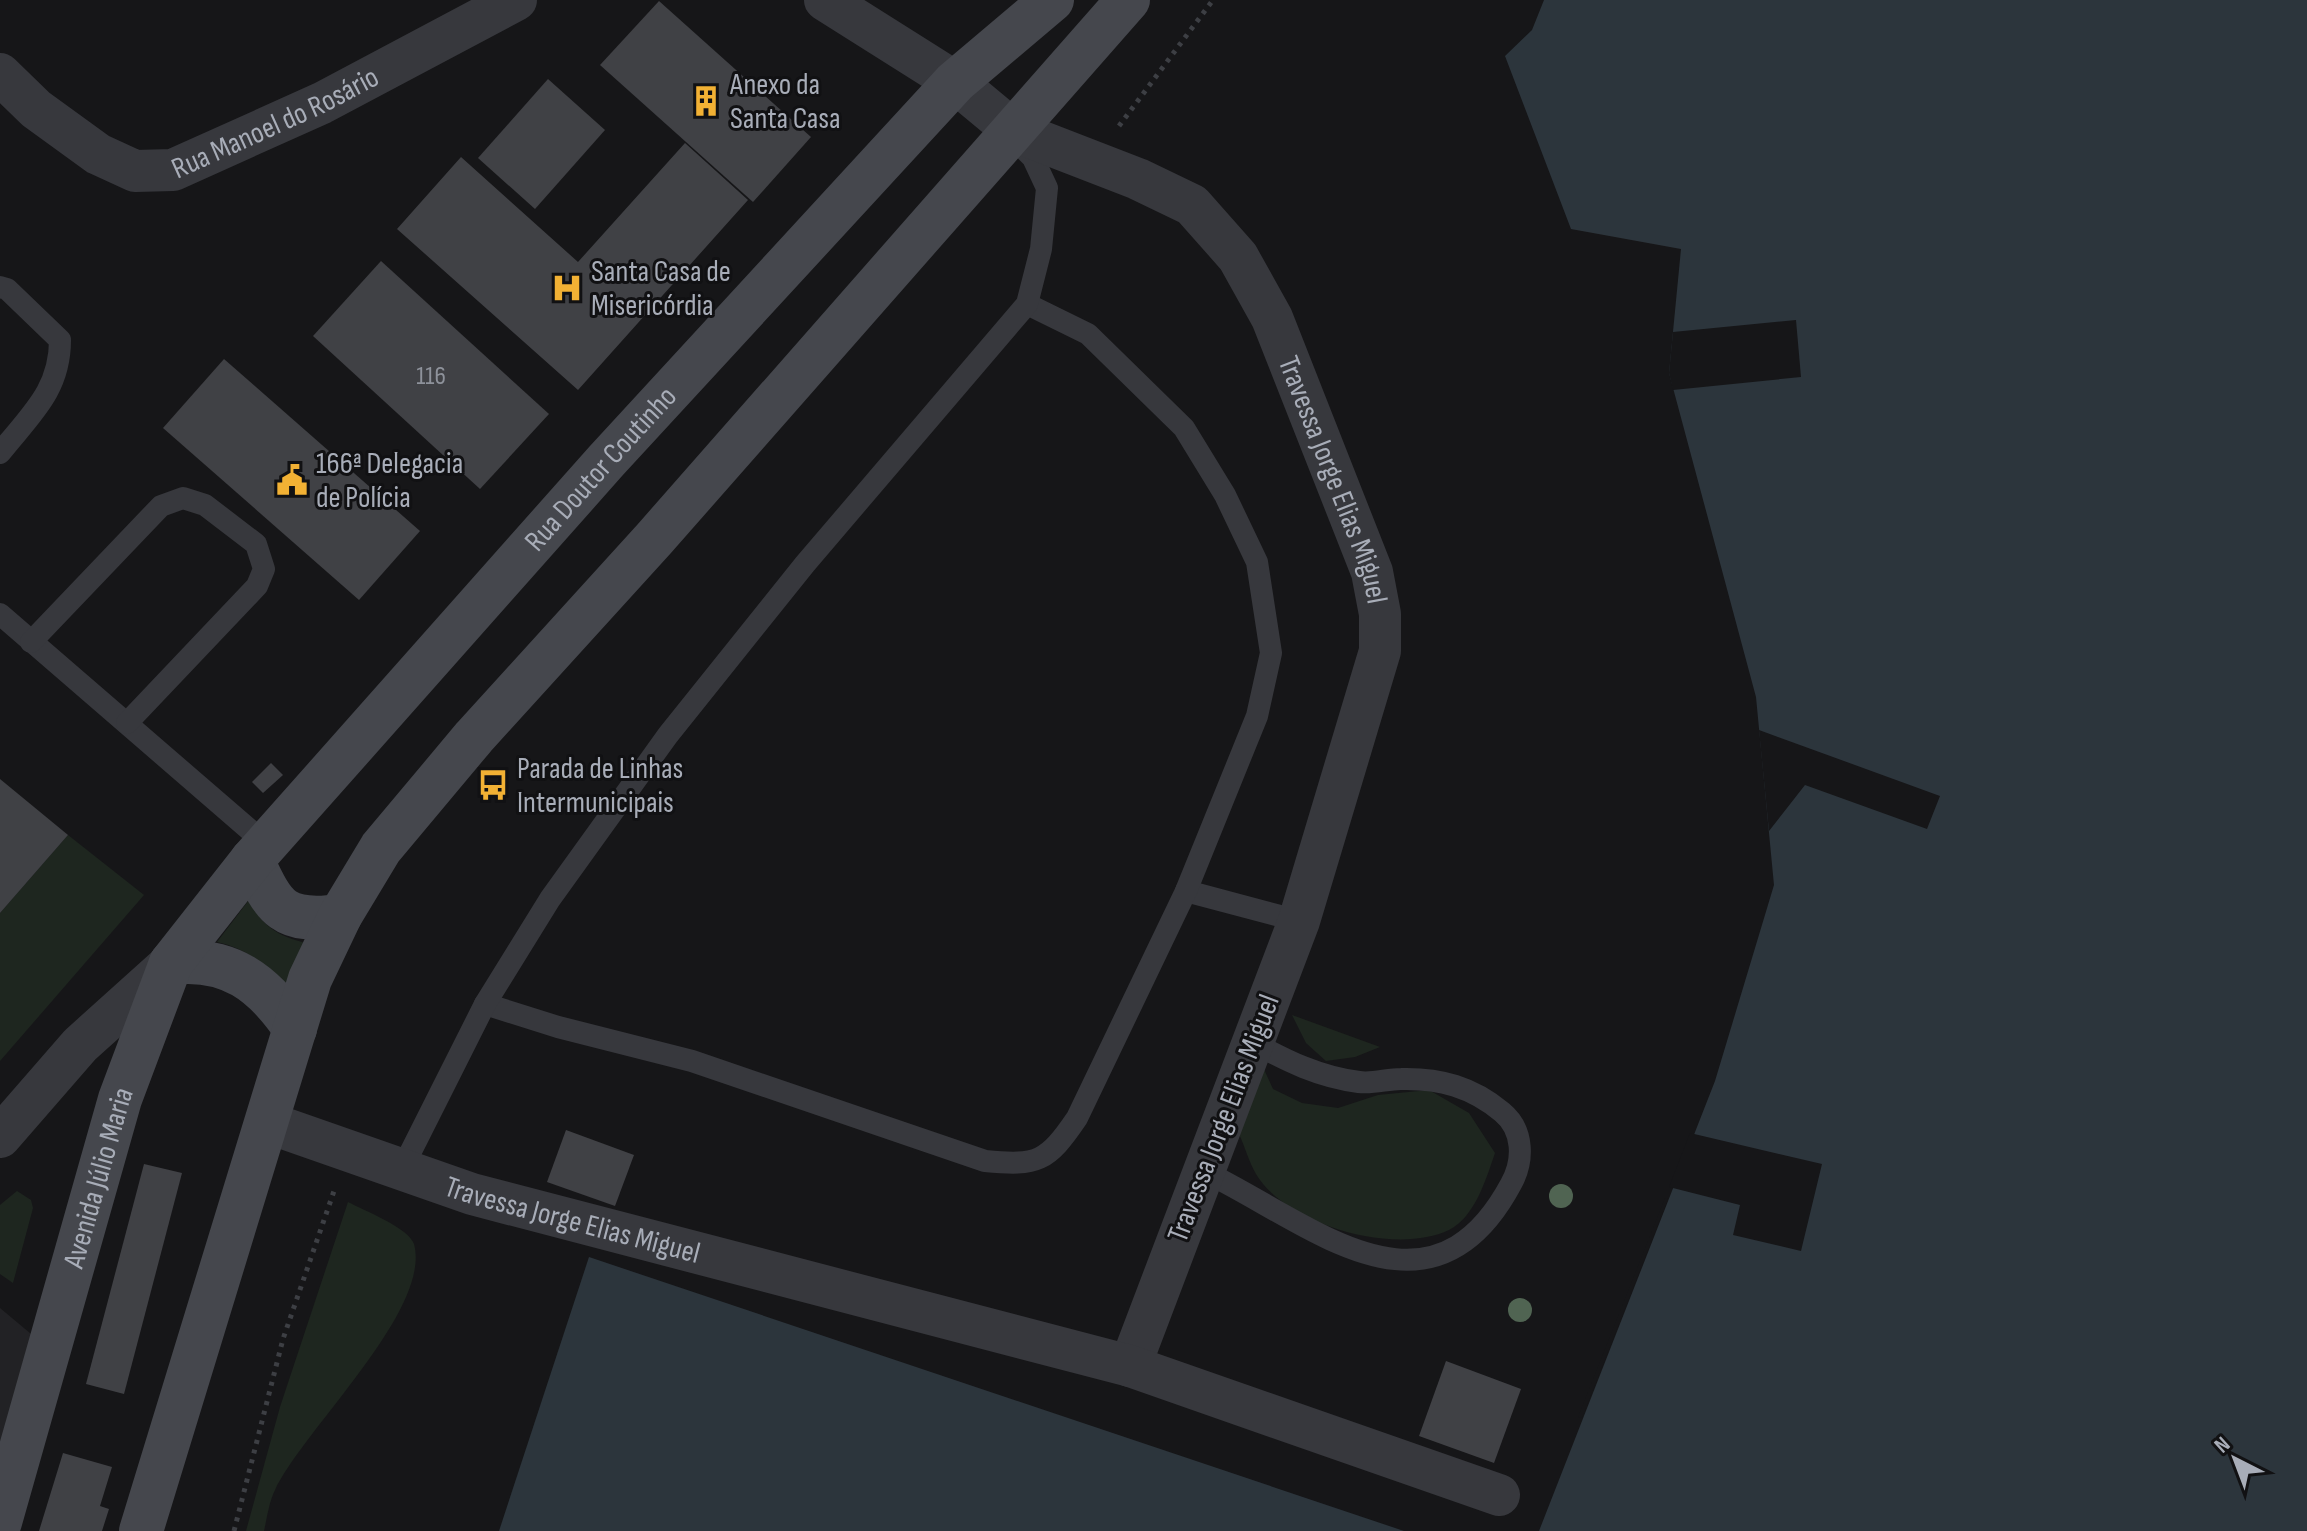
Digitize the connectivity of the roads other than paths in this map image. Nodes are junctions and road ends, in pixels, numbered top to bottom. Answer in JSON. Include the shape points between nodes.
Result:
{"nodes":[{"id":1,"x":516,"y":0,"type":"edge"},
{"id":2,"x":825,"y":0,"type":"edge"},
{"id":3,"x":1052,"y":0,"type":"edge"},
{"id":4,"x":1128,"y":0,"type":"edge"},
{"id":5,"x":0,"y":74,"type":"edge"},
{"id":6,"x":955,"y":82,"type":"junction"},
{"id":7,"x":1012,"y":133,"type":"junction"},
{"id":8,"x":0,"y":287,"type":"edge"},
{"id":9,"x":1027,"y":304,"type":"junction"},
{"id":10,"x":0,"y":453,"type":"edge"},
{"id":11,"x":0,"y":614,"type":"edge"},
{"id":12,"x":31,"y":642,"type":"junction"},
{"id":13,"x":127,"y":723,"type":"junction"},
{"id":14,"x":259,"y":852,"type":"junction"},
{"id":15,"x":1186,"y":891,"type":"junction"},
{"id":16,"x":340,"y":916,"type":"junction"},
{"id":17,"x":1299,"y":921,"type":"junction"},
{"id":18,"x":171,"y":963,"type":"junction"},
{"id":19,"x":485,"y":1004,"type":"junction"},
{"id":20,"x":295,"y":1029,"type":"junction"},
{"id":21,"x":1252,"y":1042,"type":"junction"},
{"id":22,"x":266,"y":1122,"type":"junction"},
{"id":23,"x":0,"y":1137,"type":"edge"},
{"id":24,"x":1201,"y":1170,"type":"junction"},
{"id":25,"x":401,"y":1171,"type":"junction"},
{"id":26,"x":1130,"y":1366,"type":"junction"},
{"id":27,"x":1499,"y":1495,"type":"dead end"},
{"id":28,"x":0,"y":1522,"type":"edge"},
{"id":29,"x":141,"y":1531,"type":"edge"}],
"edges":[{"from":1,"to":5,"type":"street","name":"Rua Manoel do Rosário","via":[[322,103],[173,170],[135,171],[98,154],[36,109]]},
{"from":2,"to":6,"type":"street"},
{"from":3,"to":6,"type":"main road","name":"Rua Doutor Coutinho"},
{"from":4,"to":7,"type":"main road"},
{"from":6,"to":7,"type":"street","name":"Travessa Jorge Elias Miguel"},
{"from":6,"to":14,"type":"main road","name":"Rua Doutor Coutinho","via":[[606,461]]},
{"from":7,"to":9,"type":"lane","via":[[1033,158],[1047,188],[1041,249]]},
{"from":7,"to":16,"type":"main road","via":[[474,737],[381,848]]},
{"from":7,"to":17,"type":"street","name":"Travessa Jorge Elias Miguel","via":[[1192,205],[1238,257],[1272,318],[1372,572],[1380,651]]},
{"from":8,"to":10,"type":"lane","via":[[60,340],[60,369]]},
{"from":9,"to":15,"type":"lane","via":[[1088,334],[1184,428],[1257,562],[1271,653],[1257,716]]},
{"from":9,"to":19,"type":"lane","via":[[805,564],[668,735],[550,899]]},
{"from":11,"to":12,"type":"lane"},
{"from":12,"to":13,"type":"lane"},
{"from":12,"to":13,"type":"lane","via":[[161,506],[183,498],[205,505],[256,544],[264,569],[257,586]]},
{"from":13,"to":14,"type":"lane"},
{"from":14,"to":16,"type":"main road","via":[[266,889],[281,907],[304,920]]},
{"from":14,"to":18,"type":"main road","name":"Avenida Júlio Maria"},
{"from":15,"to":17,"type":"lane"},
{"from":15,"to":19,"type":"lane","via":[[1077,1118],[1057,1148],[1027,1165],[985,1161],[692,1061]]},
{"from":16,"to":20,"type":"main road","via":[[310,979]]},
{"from":17,"to":21,"type":"street","name":"Travessa Jorge Elias Miguel"},
{"from":18,"to":20,"type":"main road","via":[[197,960],[239,974],[275,999]]},
{"from":18,"to":23,"type":"street","via":[[80,1045]]},
{"from":18,"to":28,"type":"main road","name":"Avenida Júlio Maria","via":[[120,1099]]},
{"from":19,"to":25,"type":"lane"},
{"from":20,"to":22,"type":"main road"},
{"from":21,"to":24,"type":"street","name":"Travessa Jorge Elias Miguel"},
{"from":21,"to":24,"type":"lane","via":[[1330,1078],[1447,1082],[1476,1092],[1506,1115],[1520,1141],[1518,1172],[1501,1203],[1473,1235],[1441,1255],[1402,1262],[1361,1253],[1305,1229],[1248,1192]]},
{"from":22,"to":25,"type":"street","name":"Travessa Jorge Elias Miguel"},
{"from":22,"to":29,"type":"main road"},
{"from":24,"to":26,"type":"street","name":"Travessa Jorge Elias Miguel"},
{"from":25,"to":26,"type":"street","name":"Travessa Jorge Elias Miguel"},
{"from":26,"to":27,"type":"street"}]}
